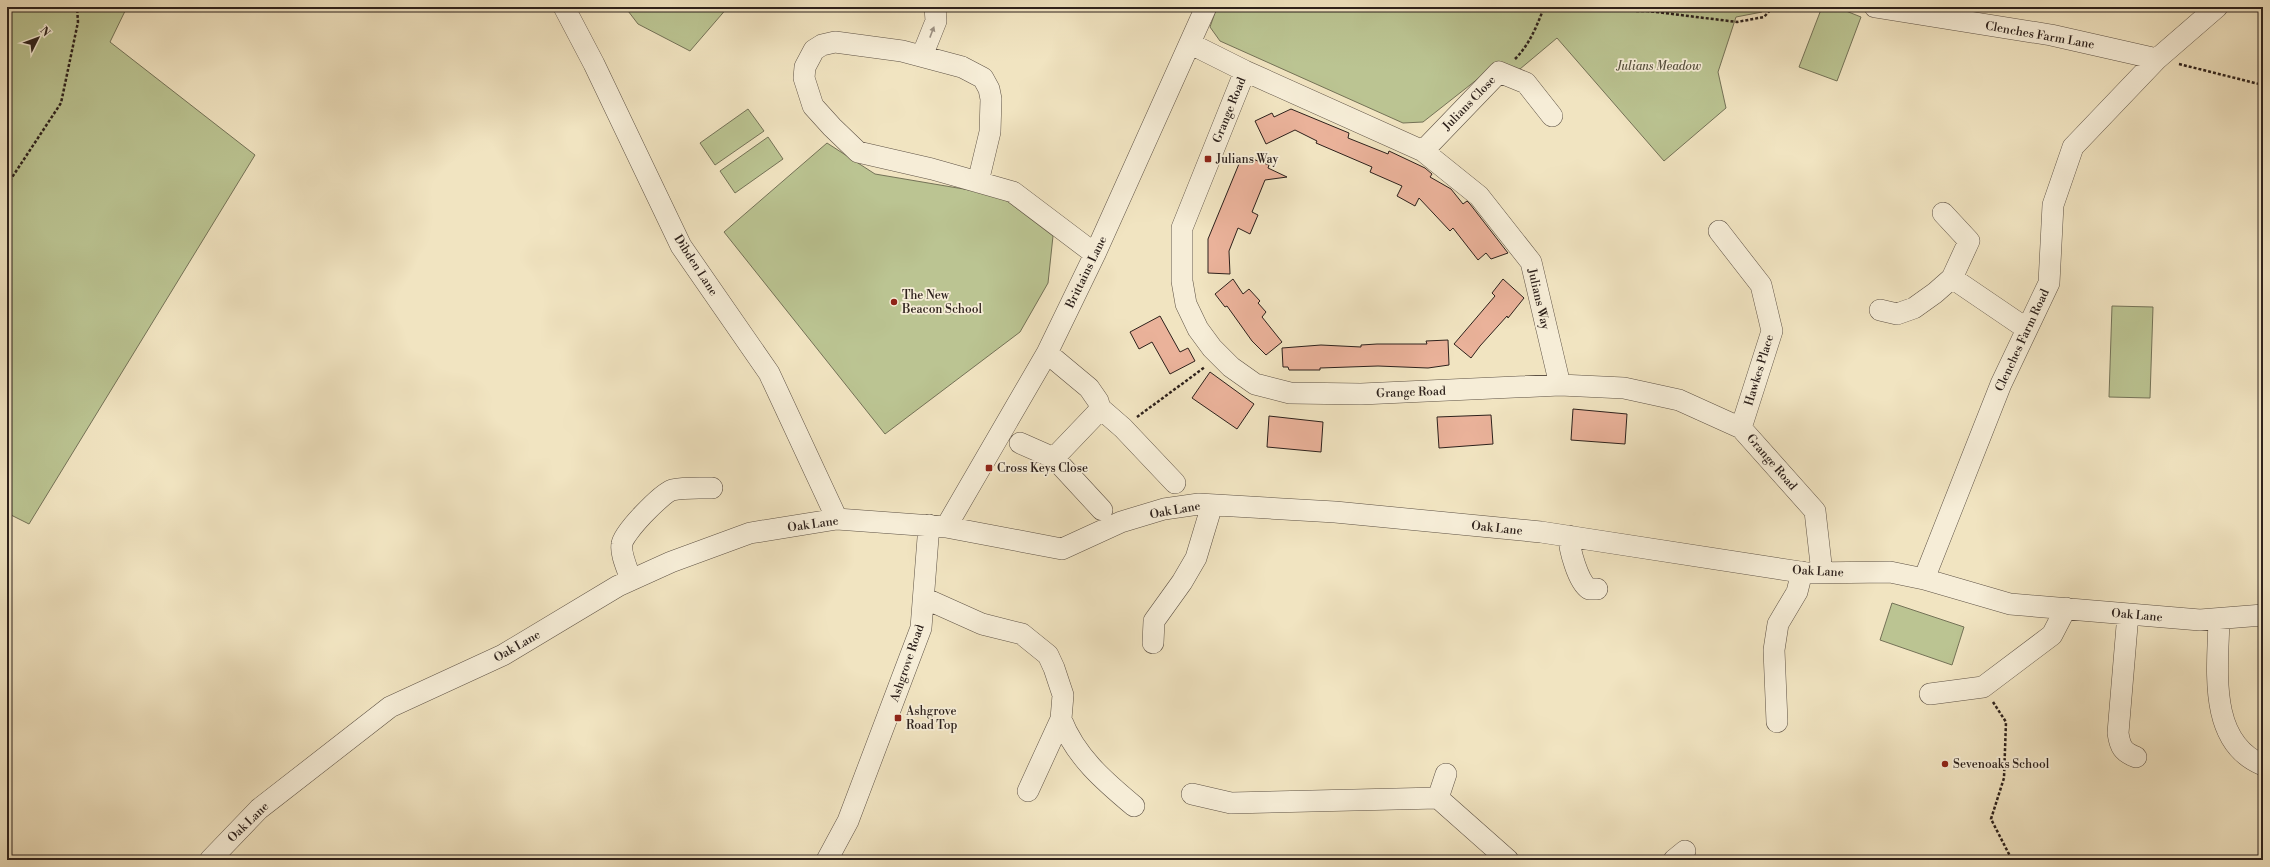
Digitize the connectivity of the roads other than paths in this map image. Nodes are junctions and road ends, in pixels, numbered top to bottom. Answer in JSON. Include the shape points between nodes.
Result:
{"nodes":[{"id":1,"x":564,"y":7,"type":"edge"},
{"id":2,"x":935,"y":7,"type":"edge"},
{"id":3,"x":1876,"y":7,"type":"edge"},
{"id":4,"x":2217,"y":7,"type":"edge"},
{"id":5,"x":1202,"y":9,"type":"edge"},
{"id":6,"x":1946,"y":13,"type":"edge"},
{"id":7,"x":1191,"y":44,"type":"junction"},
{"id":8,"x":922,"y":56,"type":"junction"},
{"id":9,"x":2157,"y":59,"type":"junction"},
{"id":10,"x":1245,"y":71,"type":"junction"},
{"id":11,"x":1552,"y":116,"type":"dead end"},
{"id":12,"x":1423,"y":151,"type":"junction"},
{"id":13,"x":978,"y":182,"type":"junction"},
{"id":14,"x":1943,"y":213,"type":"dead end"},
{"id":15,"x":1719,"y":232,"type":"dead end"},
{"id":16,"x":1095,"y":254,"type":"junction"},
{"id":17,"x":1952,"y":278,"type":"junction"},
{"id":18,"x":1880,"y":310,"type":"dead end"},
{"id":19,"x":2027,"y":329,"type":"junction"},
{"id":20,"x":1047,"y":353,"type":"junction"},
{"id":21,"x":1560,"y":386,"type":"junction"},
{"id":22,"x":1100,"y":408,"type":"junction"},
{"id":23,"x":1742,"y":428,"type":"junction"},
{"id":24,"x":1020,"y":443,"type":"dead end"},
{"id":25,"x":1054,"y":458,"type":"junction"},
{"id":26,"x":1175,"y":483,"type":"dead end"},
{"id":27,"x":712,"y":488,"type":"dead end"},
{"id":28,"x":1212,"y":505,"type":"junction"},
{"id":29,"x":1102,"y":510,"type":"dead end"},
{"id":30,"x":837,"y":519,"type":"junction"},
{"id":31,"x":938,"y":526,"type":"junction"},
{"id":32,"x":1569,"y":536,"type":"junction"},
{"id":33,"x":1802,"y":572,"type":"junction"},
{"id":34,"x":1822,"y":572,"type":"junction"},
{"id":35,"x":1924,"y":579,"type":"junction"},
{"id":36,"x":631,"y":580,"type":"junction"},
{"id":37,"x":1597,"y":589,"type":"dead end"},
{"id":38,"x":924,"y":598,"type":"junction"},
{"id":39,"x":2066,"y":608,"type":"junction"},
{"id":40,"x":2128,"y":614,"type":"junction"},
{"id":41,"x":2263,"y":615,"type":"edge"},
{"id":42,"x":2219,"y":619,"type":"junction"},
{"id":43,"x":1153,"y":643,"type":"dead end"},
{"id":44,"x":1930,"y":694,"type":"dead end"},
{"id":45,"x":1062,"y":719,"type":"junction"},
{"id":46,"x":1777,"y":722,"type":"dead end"},
{"id":47,"x":2136,"y":757,"type":"dead end"},
{"id":48,"x":2263,"y":765,"type":"edge"},
{"id":49,"x":1446,"y":774,"type":"dead end"},
{"id":50,"x":1028,"y":791,"type":"dead end"},
{"id":51,"x":1192,"y":794,"type":"dead end"},
{"id":52,"x":1438,"y":798,"type":"junction"},
{"id":53,"x":1134,"y":806,"type":"dead end"},
{"id":54,"x":210,"y":860,"type":"edge"},
{"id":55,"x":828,"y":860,"type":"edge"},
{"id":56,"x":1508,"y":860,"type":"edge"}],
"edges":[{"from":1,"to":30,"type":"street","name":"Dibden Lane","via":[[681,246],[769,373]]},
{"from":8,"to":2,"type":"street","one_way":true,"via":[[936,21]]},
{"from":3,"to":6,"type":"street","name":"Clenches Farm Lane"},
{"from":4,"to":9,"type":"street","name":"Clenches Farm Road"},
{"from":5,"to":7,"type":"street","name":"Brittains Lane"},
{"from":6,"to":9,"type":"street","name":"Clenches Farm Lane"},
{"from":7,"to":10,"type":"street","name":"Julians Way"},
{"from":7,"to":16,"type":"street","name":"Brittains Lane"},
{"from":8,"to":13,"type":"street","via":[[962,67],[983,78],[989,89],[990,132]]},
{"from":8,"to":13,"type":"street","via":[[848,42],[835,42],[814,50],[805,67],[804,78],[814,106],[832,128],[858,152],[932,168]]},
{"from":9,"to":19,"type":"street","name":"Clenches Farm Road","via":[[2073,147],[2054,204],[2048,283]]},
{"from":10,"to":12,"type":"street","name":"Julians Way"},
{"from":10,"to":21,"type":"street","name":"Grange Road","via":[[1182,228],[1182,280],[1186,304],[1198,329],[1231,368],[1255,384],[1290,393],[1361,394]]},
{"from":11,"to":12,"type":"street","name":"Julians Close","via":[[1526,83],[1499,72]]},
{"from":12,"to":21,"type":"street","name":"Julians Way","via":[[1480,196],[1531,262]]},
{"from":13,"to":16,"type":"street","via":[[1013,192]]},
{"from":14,"to":17,"type":"street","via":[[1969,241]]},
{"from":15,"to":23,"type":"street","name":"Hawkes Place","via":[[1761,285],[1772,331]]},
{"from":16,"to":20,"type":"street","name":"Brittains Lane"},
{"from":17,"to":18,"type":"street","via":[[1914,308],[1898,314]]},
{"from":17,"to":19,"type":"street"},
{"from":19,"to":35,"type":"street","name":"Clenches Farm Road","via":[[1995,398]]},
{"from":20,"to":22,"type":"street","via":[[1089,388]]},
{"from":20,"to":31,"type":"street","name":"Brittains Lane"},
{"from":21,"to":23,"type":"street","name":"Grange Road","via":[[1624,388],[1679,400]]},
{"from":22,"to":25,"type":"street"},
{"from":22,"to":26,"type":"street"},
{"from":23,"to":34,"type":"street","name":"Grange Road","via":[[1815,511]]},
{"from":24,"to":25,"type":"street"},
{"from":25,"to":29,"type":"street"},
{"from":27,"to":36,"type":"street","via":[[681,488],[670,491],[629,531],[621,547]]},
{"from":28,"to":31,"type":"street","name":"Oak Lane","via":[[1199,504],[1121,522],[1062,550]]},
{"from":28,"to":32,"type":"street","name":"Oak Lane","via":[[1335,512]]},
{"from":28,"to":43,"type":"street","via":[[1196,558],[1154,621]]},
{"from":30,"to":31,"type":"street","name":"Oak Lane"},
{"from":30,"to":36,"type":"street","name":"Oak Lane","via":[[750,533],[671,562]]},
{"from":31,"to":38,"type":"street","name":"Ashgrove Road"},
{"from":32,"to":33,"type":"street","name":"Oak Lane"},
{"from":32,"to":37,"type":"street","via":[[1570,549],[1583,583],[1589,590]]},
{"from":33,"to":34,"type":"street","name":"Oak Lane"},
{"from":33,"to":46,"type":"street","via":[[1797,592],[1778,624],[1774,650]]},
{"from":34,"to":35,"type":"street","name":"Oak Lane","via":[[1890,572]]},
{"from":35,"to":39,"type":"street","name":"Oak Lane","via":[[2010,604]]},
{"from":36,"to":54,"type":"street","name":"Oak Lane","via":[[503,655],[390,707],[259,809]]},
{"from":38,"to":45,"type":"street","via":[[982,624],[1022,634],[1048,655],[1063,695]]},
{"from":38,"to":55,"type":"street","name":"Ashgrove Road","via":[[921,628],[848,821]]},
{"from":39,"to":40,"type":"street","name":"Oak Lane"},
{"from":39,"to":44,"type":"street","via":[[2052,635],[1983,687]]},
{"from":40,"to":42,"type":"street","name":"Oak Lane","via":[[2200,620]]},
{"from":40,"to":47,"type":"street","via":[[2118,733],[2120,745],[2125,753]]},
{"from":41,"to":42,"type":"street","name":"Oak Lane"},
{"from":42,"to":48,"type":"street","via":[[2222,715],[2228,734],[2238,750]]},
{"from":45,"to":50,"type":"street"},
{"from":45,"to":53,"type":"street","via":[[1066,732],[1083,759],[1108,785]]},
{"from":49,"to":52,"type":"street"},
{"from":51,"to":52,"type":"street","via":[[1231,803]]},
{"from":52,"to":56,"type":"street"}]}
